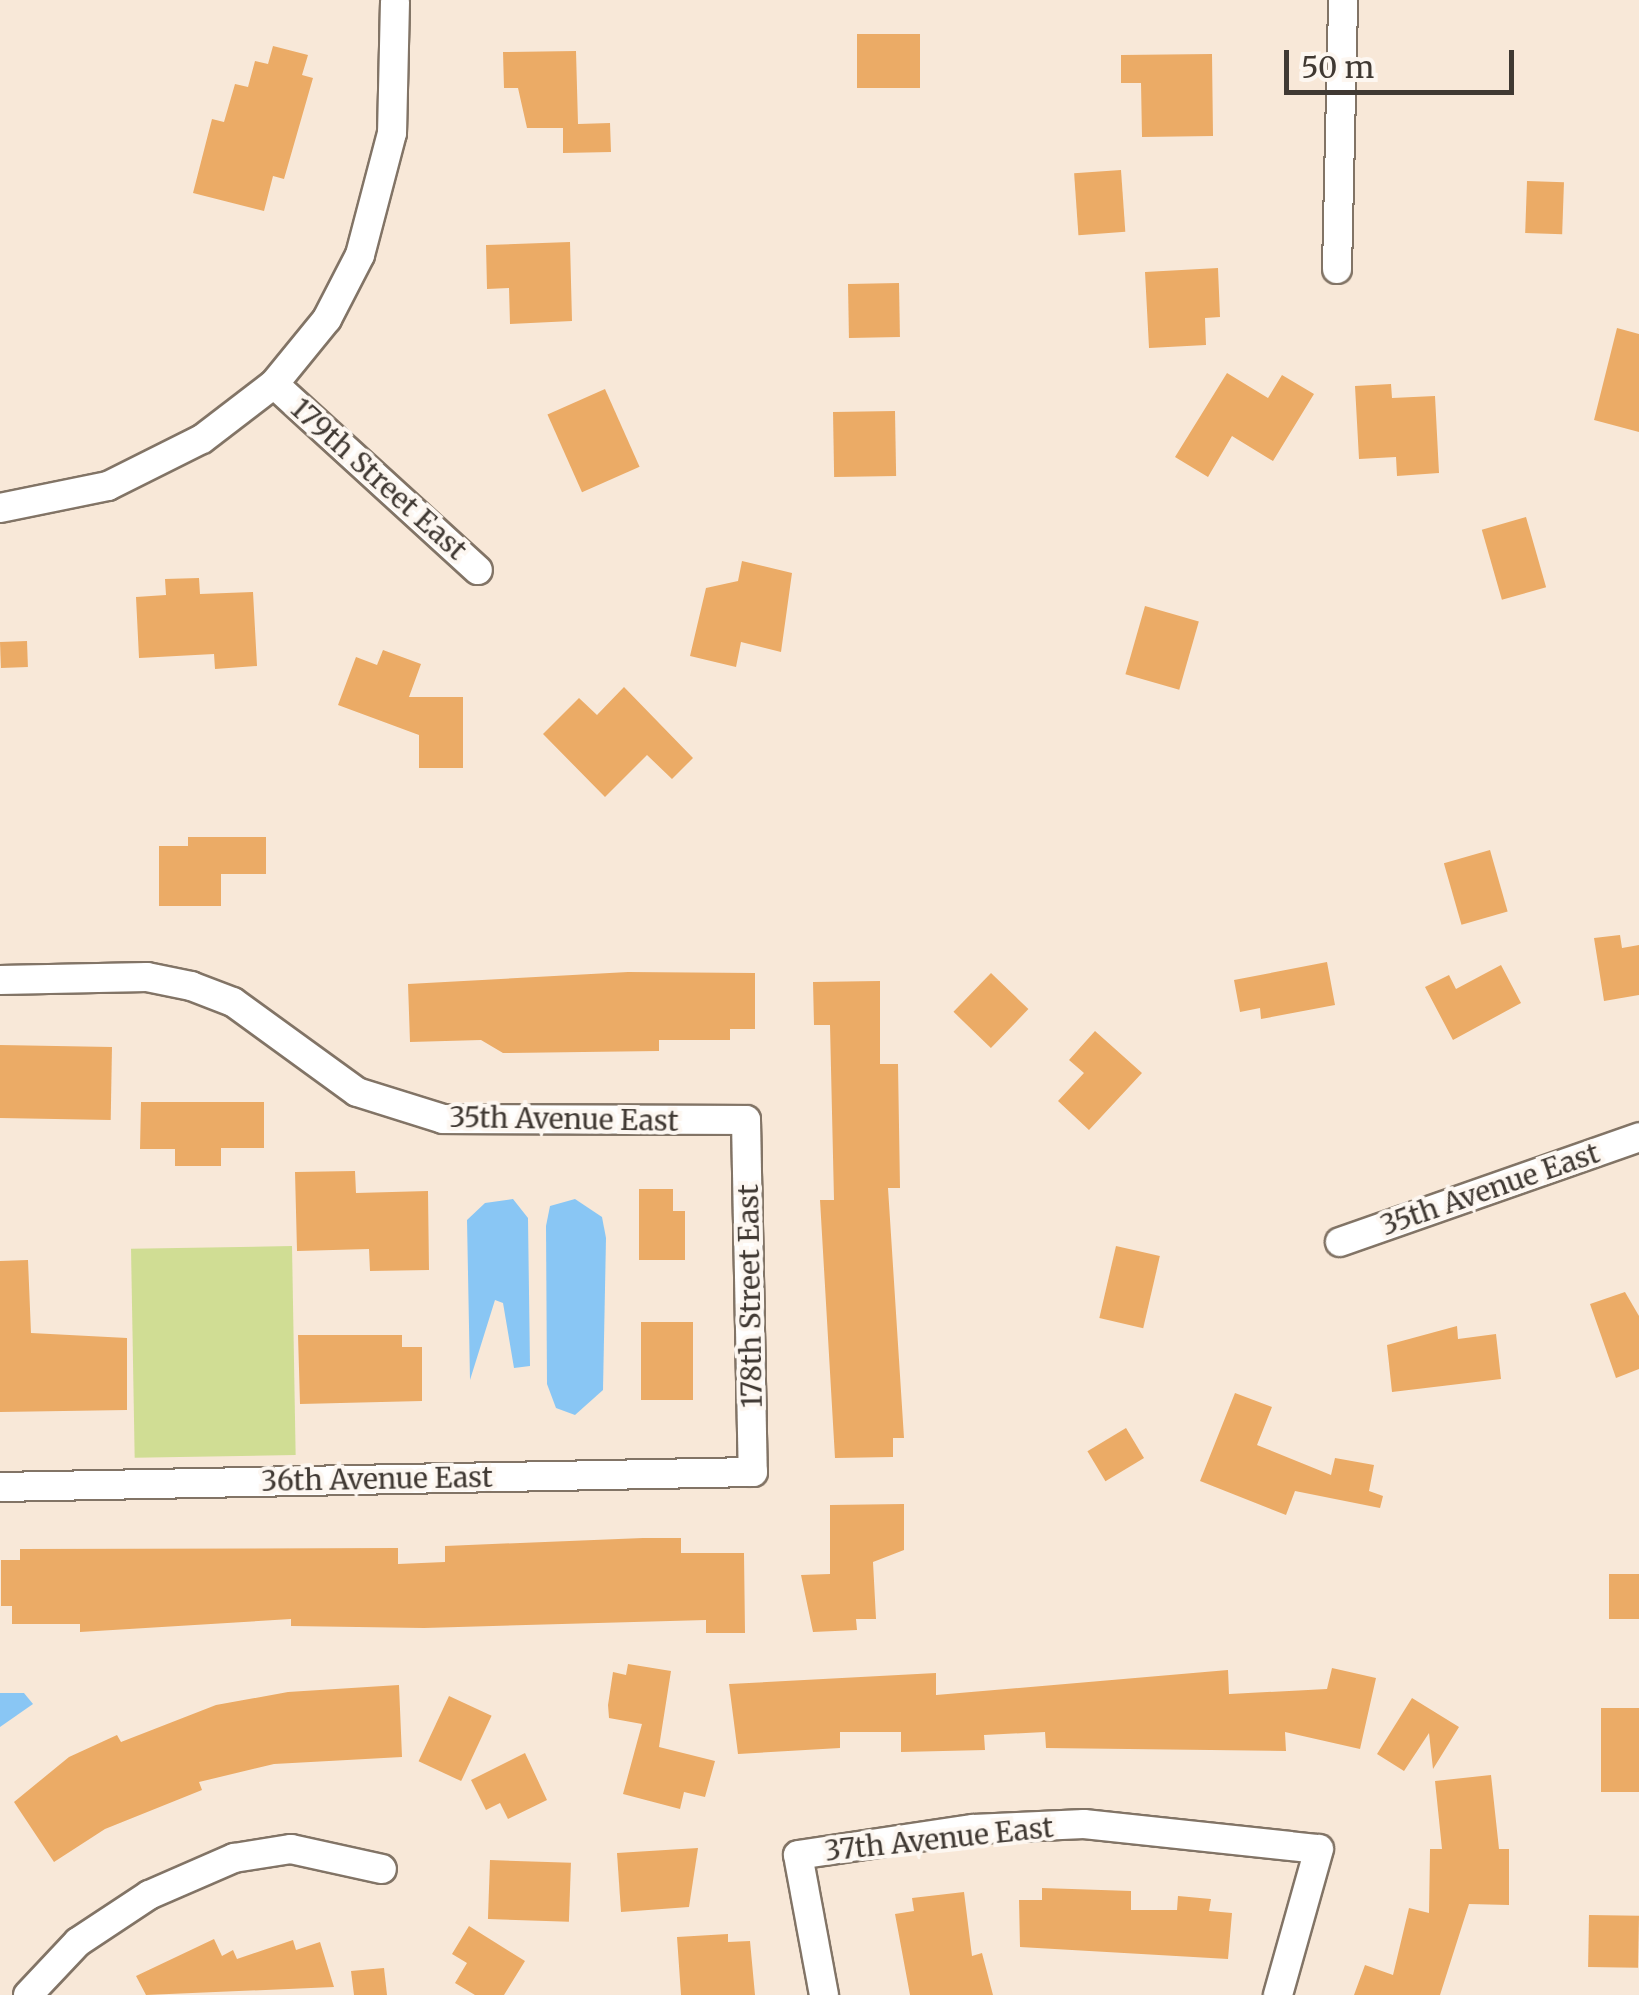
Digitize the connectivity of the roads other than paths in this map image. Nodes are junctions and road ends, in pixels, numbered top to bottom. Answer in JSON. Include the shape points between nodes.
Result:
{"nodes":[{"id":1,"x":1344,"y":0,"type":"edge"},
{"id":2,"x":395,"y":2,"type":"edge"},
{"id":3,"x":1337,"y":269,"type":"dead end"},
{"id":4,"x":274,"y":384,"type":"junction"},
{"id":5,"x":0,"y":508,"type":"edge"},
{"id":6,"x":478,"y":570,"type":"dead end"},
{"id":7,"x":0,"y":980,"type":"edge"},
{"id":8,"x":746,"y":1120,"type":"joint"},
{"id":9,"x":1639,"y":1137,"type":"edge"},
{"id":10,"x":1340,"y":1242,"type":"dead end"},
{"id":11,"x":753,"y":1472,"type":"joint"},
{"id":12,"x":0,"y":1486,"type":"edge"},
{"id":13,"x":382,"y":1869,"type":"dead end"},
{"id":14,"x":28,"y":1995,"type":"edge"},
{"id":15,"x":824,"y":1995,"type":"edge"},
{"id":16,"x":1278,"y":1995,"type":"edge"}],
"edges":[{"from":1,"to":3,"type":"street"},
{"from":2,"to":4,"type":"street","name":"179th Street East","via":[[392,133],[365,240],[327,319]]},
{"from":4,"to":5,"type":"street","via":[[202,439],[108,486]]},
{"from":4,"to":6,"type":"street","name":"179th Street East"},
{"from":7,"to":8,"type":"street","name":"35th Avenue East","via":[[147,977],[192,986],[233,1002],[356,1092],[428,1116]]},
{"from":8,"to":11,"type":"street","name":"178th Street East"},
{"from":9,"to":10,"type":"street","name":"35th Avenue East"},
{"from":11,"to":12,"type":"street","name":"36th Avenue East"},
{"from":13,"to":14,"type":"street","via":[[291,1849],[234,1858],[149,1895],[78,1942]]},
{"from":15,"to":16,"type":"street","name":"37th Avenue East","via":[[798,1855],[1053,1824],[1318,1849]]}]}
